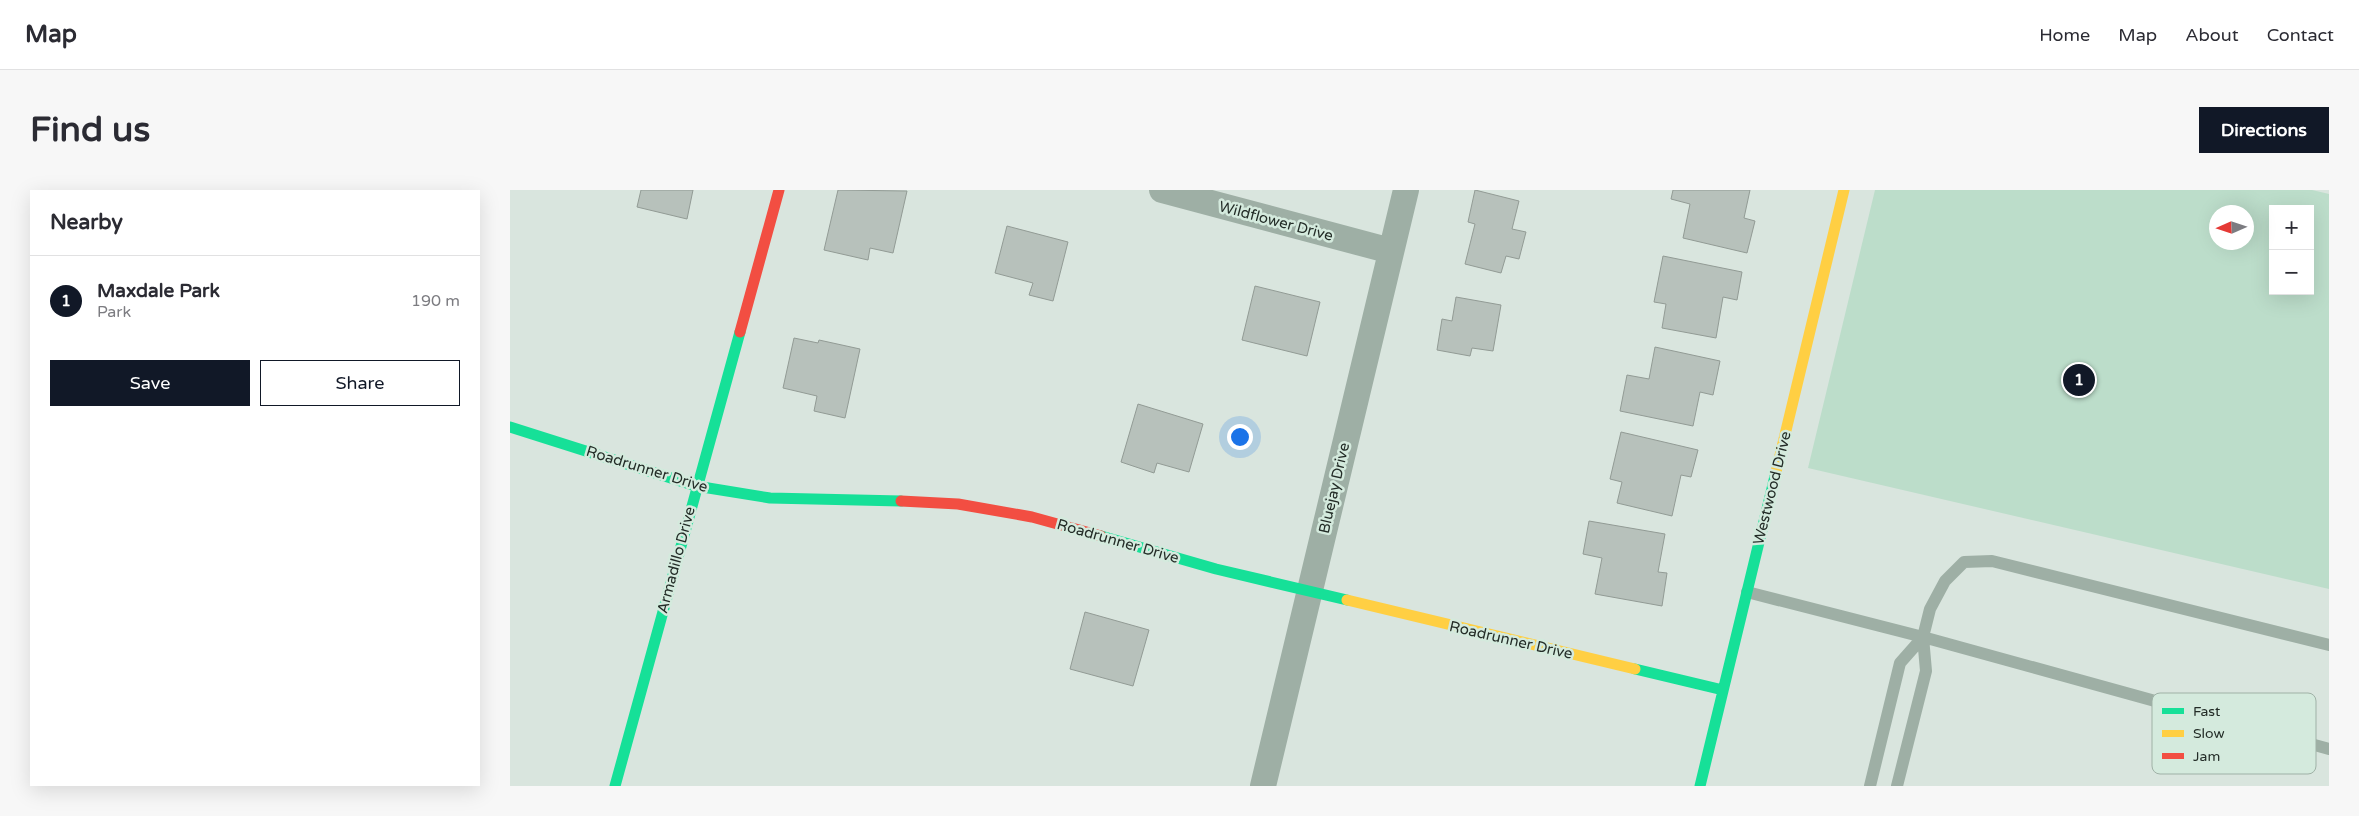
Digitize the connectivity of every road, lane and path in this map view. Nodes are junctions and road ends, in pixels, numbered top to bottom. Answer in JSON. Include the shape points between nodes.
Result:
{"nodes":[{"id":1,"x":779,"y":190,"type":"edge"},
{"id":2,"x":1162,"y":190,"type":"edge"},
{"id":3,"x":1406,"y":190,"type":"edge"},
{"id":4,"x":1844,"y":190,"type":"edge"},
{"id":5,"x":1391,"y":251,"type":"junction"},
{"id":6,"x":510,"y":427,"type":"edge"},
{"id":7,"x":696,"y":486,"type":"junction"},
{"id":8,"x":1310,"y":592,"type":"junction"},
{"id":9,"x":1747,"y":592,"type":"junction"},
{"id":10,"x":1923,"y":637,"type":"junction"},
{"id":11,"x":2329,"y":645,"type":"edge"},
{"id":12,"x":1723,"y":690,"type":"junction"},
{"id":13,"x":2152,"y":700,"type":"edge"},
{"id":14,"x":2316,"y":745,"type":"edge"},
{"id":15,"x":2329,"y":749,"type":"edge"},
{"id":16,"x":615,"y":786,"type":"edge"},
{"id":17,"x":1263,"y":786,"type":"edge"},
{"id":18,"x":1700,"y":786,"type":"edge"},
{"id":19,"x":1870,"y":786,"type":"edge"},
{"id":20,"x":1897,"y":786,"type":"edge"}],
"edges":[{"from":1,"to":7,"type":"street","name":"Armadillo Drive"},
{"from":2,"to":5,"type":"street","name":"Wildflower Drive"},
{"from":3,"to":5,"type":"street","name":"Bluejay Drive"},
{"from":4,"to":9,"type":"street","name":"Westwood Drive"},
{"from":5,"to":8,"type":"street","name":"Bluejay Drive"},
{"from":6,"to":7,"type":"street","name":"Roadrunner Drive"},
{"from":7,"to":8,"type":"street","name":"Roadrunner Drive","via":[[770,498],[958,504],[1032,517]]},
{"from":7,"to":16,"type":"street","name":"Armadillo Drive"},
{"from":8,"to":12,"type":"street","name":"Roadrunner Drive"},
{"from":8,"to":17,"type":"street","name":"Bluejay Drive"},
{"from":9,"to":10,"type":"lane"},
{"from":9,"to":12,"type":"street","name":"Westwood Drive"},
{"from":10,"to":11,"type":"lane","via":[[1930,608],[1945,581],[1964,562],[1992,561]]},
{"from":10,"to":13,"type":"lane"},
{"from":10,"to":19,"type":"lane","via":[[1900,663]]},
{"from":10,"to":20,"type":"lane","via":[[1926,671]]},
{"from":12,"to":18,"type":"street","name":"Westwood Drive"},
{"from":14,"to":15,"type":"lane"}]}
